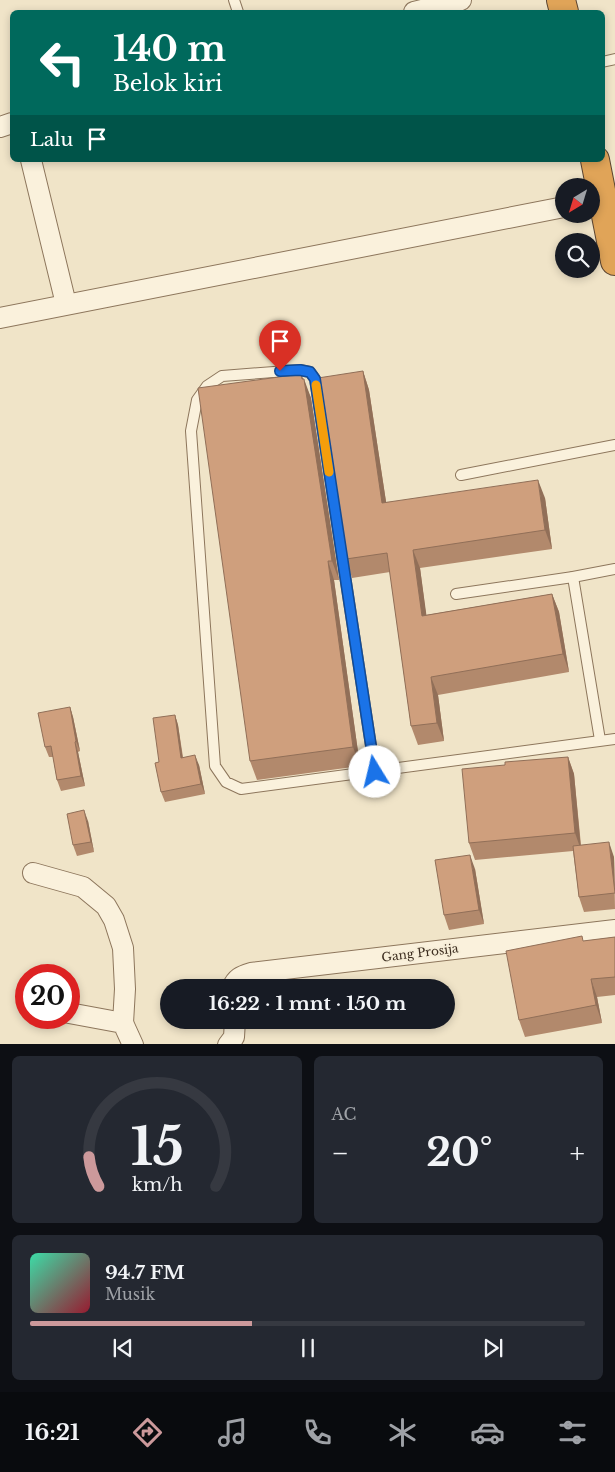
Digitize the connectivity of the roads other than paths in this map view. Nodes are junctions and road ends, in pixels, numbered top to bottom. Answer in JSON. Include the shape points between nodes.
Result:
{"nodes":[{"id":1,"x":461,"y":0,"type":"edge"},
{"id":2,"x":422,"y":10,"type":"edge"},
{"id":3,"x":31,"y":162,"type":"edge"},
{"id":4,"x":595,"y":162,"type":"edge"},
{"id":5,"x":555,"y":209,"type":"edge"},
{"id":6,"x":604,"y":211,"type":"edge"},
{"id":7,"x":614,"y":253,"type":"edge"},
{"id":8,"x":66,"y":304,"type":"junction"},
{"id":9,"x":0,"y":318,"type":"edge"},
{"id":10,"x":615,"y":444,"type":"edge"},
{"id":11,"x":461,"y":476,"type":"dead end"},
{"id":12,"x":615,"y":569,"type":"edge"},
{"id":13,"x":573,"y":577,"type":"junction"},
{"id":14,"x":456,"y":594,"type":"dead end"},
{"id":15,"x":615,"y":739,"type":"edge"},
{"id":16,"x":600,"y":740,"type":"junction"},
{"id":17,"x":375,"y":772,"type":"junction"},
{"id":18,"x":33,"y":873,"type":"dead end"},
{"id":19,"x":615,"y":930,"type":"edge"},
{"id":20,"x":238,"y":979,"type":"edge"},
{"id":21,"x":80,"y":1015,"type":"edge"},
{"id":22,"x":123,"y":1023,"type":"junction"},
{"id":23,"x":235,"y":1029,"type":"edge"},
{"id":24,"x":134,"y":1044,"type":"edge"},
{"id":25,"x":228,"y":1044,"type":"edge"}],
"edges":[{"from":1,"to":2,"type":"street"},
{"from":3,"to":8,"type":"street"},
{"from":4,"to":6,"type":"highway"},
{"from":5,"to":8,"type":"street"},
{"from":6,"to":7,"type":"highway"},
{"from":8,"to":9,"type":"street"},
{"from":10,"to":11,"type":"lane"},
{"from":12,"to":13,"type":"lane"},
{"from":13,"to":14,"type":"lane"},
{"from":13,"to":16,"type":"lane"},
{"from":15,"to":16,"type":"lane"},
{"from":16,"to":17,"type":"lane"},
{"from":17,"to":17,"type":"lane","via":[[241,789],[226,782],[215,766],[191,431],[196,400],[207,386],[222,376],[300,370],[310,372],[315,379]]},
{"from":18,"to":22,"type":"street","via":[[83,887],[106,906],[123,948]]},
{"from":19,"to":20,"type":"street","name":"Gang Prosija","via":[[251,973]]},
{"from":21,"to":22,"type":"street"},
{"from":22,"to":24,"type":"street"},
{"from":23,"to":25,"type":"street","via":[[234,1037]]}]}
